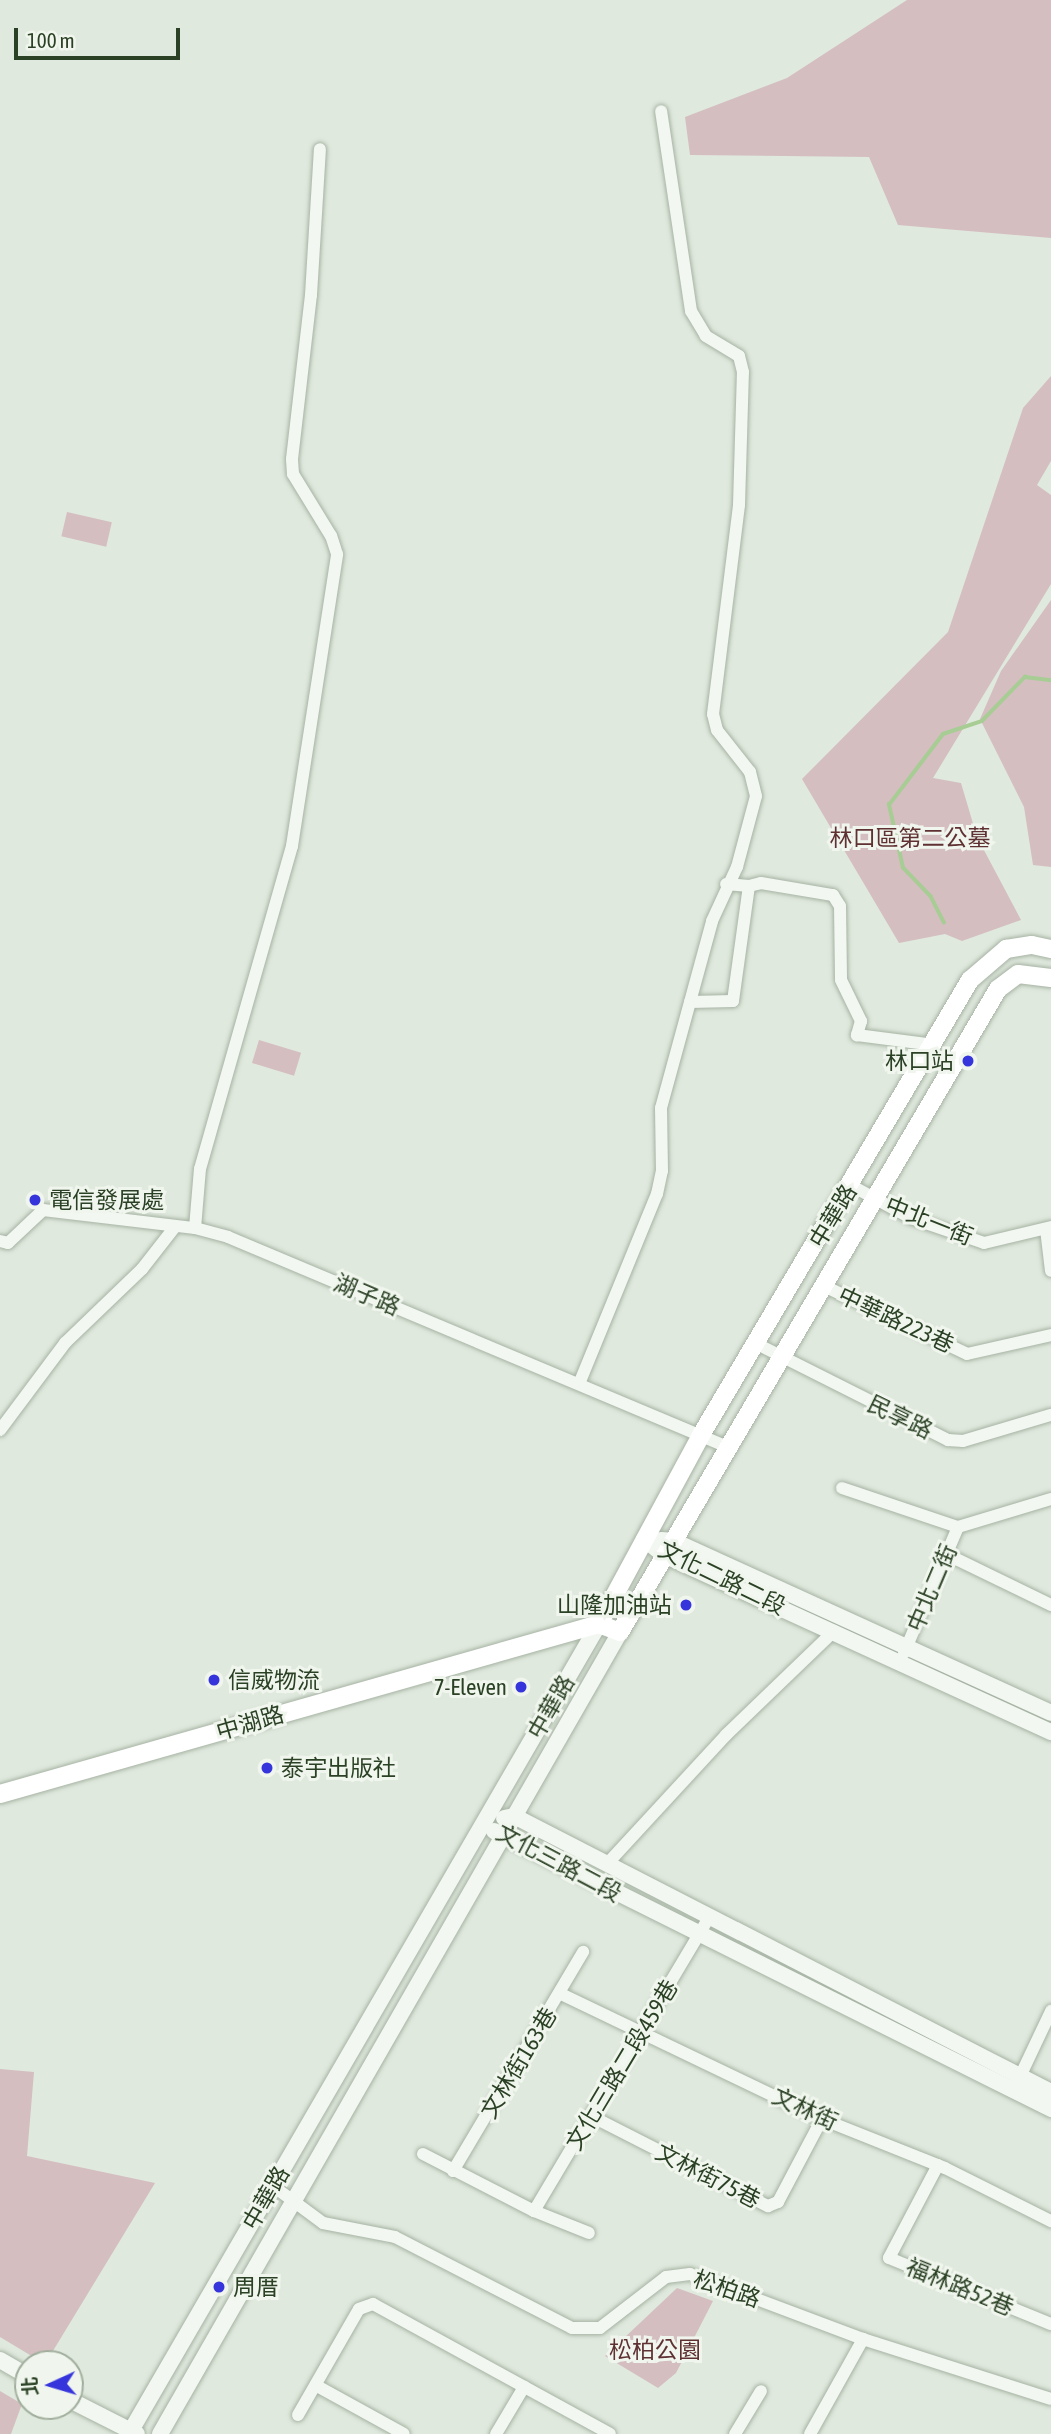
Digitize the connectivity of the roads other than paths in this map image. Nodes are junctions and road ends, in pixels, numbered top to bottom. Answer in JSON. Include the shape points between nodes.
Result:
{"nodes":[{"id":1,"x":661,"y":111,"type":"dead end"},
{"id":2,"x":320,"y":149,"type":"dead end"},
{"id":3,"x":726,"y":884,"type":"junction"},
{"id":4,"x":749,"y":887,"type":"junction"},
{"id":5,"x":1051,"y":949,"type":"edge"},
{"id":6,"x":1051,"y":978,"type":"edge"},
{"id":7,"x":690,"y":1002,"type":"junction"},
{"id":8,"x":934,"y":1045,"type":"junction"},
{"id":9,"x":852,"y":1186,"type":"junction"},
{"id":10,"x":876,"y":1200,"type":"junction"},
{"id":11,"x":174,"y":1228,"type":"junction"},
{"id":12,"x":195,"y":1228,"type":"junction"},
{"id":13,"x":1048,"y":1228,"type":"edge"},
{"id":14,"x":0,"y":1241,"type":"edge"},
{"id":15,"x":1051,"y":1271,"type":"edge"},
{"id":16,"x":824,"y":1286,"type":"junction"},
{"id":17,"x":1051,"y":1335,"type":"edge"},
{"id":18,"x":757,"y":1344,"type":"junction"},
{"id":19,"x":780,"y":1358,"type":"junction"},
{"id":20,"x":579,"y":1384,"type":"junction"},
{"id":21,"x":1051,"y":1415,"type":"edge"},
{"id":22,"x":0,"y":1430,"type":"edge"},
{"id":23,"x":701,"y":1436,"type":"junction"},
{"id":24,"x":730,"y":1448,"type":"junction"},
{"id":25,"x":842,"y":1489,"type":"dead end"},
{"id":26,"x":1051,"y":1499,"type":"edge"},
{"id":27,"x":958,"y":1527,"type":"junction"},
{"id":28,"x":644,"y":1539,"type":"junction"},
{"id":29,"x":669,"y":1548,"type":"junction"},
{"id":30,"x":946,"y":1554,"type":"junction"},
{"id":31,"x":1051,"y":1605,"type":"edge"},
{"id":32,"x":599,"y":1624,"type":"junction"},
{"id":33,"x":834,"y":1631,"type":"junction"},
{"id":34,"x":620,"y":1632,"type":"junction"},
{"id":35,"x":907,"y":1646,"type":"junction"},
{"id":36,"x":900,"y":1662,"type":"junction"},
{"id":37,"x":1051,"y":1713,"type":"edge"},
{"id":38,"x":1051,"y":1732,"type":"edge"},
{"id":39,"x":0,"y":1794,"type":"edge"},
{"id":40,"x":514,"y":1816,"type":"junction"},
{"id":41,"x":484,"y":1822,"type":"junction"},
{"id":42,"x":502,"y":1837,"type":"junction"},
{"id":43,"x":607,"y":1864,"type":"junction"},
{"id":44,"x":709,"y":1917,"type":"junction"},
{"id":45,"x":698,"y":1936,"type":"junction"},
{"id":46,"x":583,"y":1952,"type":"dead end"},
{"id":47,"x":561,"y":1994,"type":"junction"},
{"id":48,"x":1051,"y":2011,"type":"edge"},
{"id":49,"x":644,"y":2030,"type":"junction"},
{"id":50,"x":1017,"y":2083,"type":"junction"},
{"id":51,"x":1051,"y":2092,"type":"edge"},
{"id":52,"x":1051,"y":2109,"type":"edge"},
{"id":53,"x":591,"y":2116,"type":"junction"},
{"id":54,"x":822,"y":2119,"type":"junction"},
{"id":55,"x":423,"y":2154,"type":"dead end"},
{"id":56,"x":938,"y":2165,"type":"junction"},
{"id":57,"x":453,"y":2171,"type":"junction"},
{"id":58,"x":273,"y":2186,"type":"junction"},
{"id":59,"x":293,"y":2202,"type":"junction"},
{"id":60,"x":534,"y":2211,"type":"junction"},
{"id":61,"x":1051,"y":2221,"type":"edge"},
{"id":62,"x":589,"y":2232,"type":"dead end"},
{"id":63,"x":1051,"y":2323,"type":"edge"},
{"id":64,"x":863,"y":2339,"type":"junction"},
{"id":65,"x":317,"y":2386,"type":"junction"},
{"id":66,"x":524,"y":2387,"type":"junction"},
{"id":67,"x":761,"y":2390,"type":"dead end"},
{"id":68,"x":1051,"y":2399,"type":"edge"},
{"id":69,"x":84,"y":2408,"type":"edge"},
{"id":70,"x":298,"y":2414,"type":"dead end"},
{"id":71,"x":129,"y":2434,"type":"edge"},
{"id":72,"x":137,"y":2434,"type":"edge"},
{"id":73,"x":160,"y":2434,"type":"edge"},
{"id":74,"x":404,"y":2434,"type":"edge"},
{"id":75,"x":496,"y":2434,"type":"edge"},
{"id":76,"x":610,"y":2434,"type":"edge"},
{"id":77,"x":735,"y":2434,"type":"edge"},
{"id":78,"x":810,"y":2434,"type":"edge"}],
"edges":[{"from":1,"to":3,"type":"street","via":[[691,312],[706,335],[739,356],[743,372],[739,505],[713,714],[717,730],[750,772],[756,796],[737,867]]},
{"from":2,"to":12,"type":"street","via":[[311,295],[292,459],[293,474],[331,536],[337,555],[292,846],[200,1168]]},
{"from":3,"to":4,"type":"street"},
{"from":3,"to":7,"type":"street"},
{"from":4,"to":7,"type":"street","via":[[733,1000]]},
{"from":4,"to":8,"type":"street","via":[[761,883],[834,895],[840,906],[841,980],[861,1021],[857,1035]]},
{"from":5,"to":8,"type":"main road","name":"中華路","via":[[1032,945],[1006,949],[970,980]]},
{"from":6,"to":10,"type":"main road","name":"中華路","via":[[1018,974],[998,989]]},
{"from":7,"to":20,"type":"street","via":[[658,1125],[662,1171],[657,1194]]},
{"from":8,"to":9,"type":"main road","name":"中華路"},
{"from":9,"to":10,"type":"street","name":"中北一街"},
{"from":9,"to":18,"type":"main road","name":"中華路"},
{"from":10,"to":13,"type":"street","name":"中北一街","via":[[928,1226],[984,1243]]},
{"from":10,"to":16,"type":"main road","name":"中華路"},
{"from":11,"to":12,"type":"street","name":"湖子路"},
{"from":11,"to":14,"type":"street","name":"湖子路","via":[[43,1210],[8,1242]]},
{"from":11,"to":22,"type":"street","via":[[142,1269],[65,1343]]},
{"from":12,"to":20,"type":"street","name":"湖子路","via":[[260,1247]]},
{"from":13,"to":15,"type":"street"},
{"from":16,"to":17,"type":"street","name":"中華路223巷","via":[[967,1354]]},
{"from":16,"to":19,"type":"main road","name":"中華路"},
{"from":18,"to":19,"type":"street","name":"民享路"},
{"from":18,"to":23,"type":"main road","name":"中華路"},
{"from":19,"to":21,"type":"street","name":"民享路","via":[[948,1440],[963,1441]]},
{"from":19,"to":24,"type":"main road","name":"中華路"},
{"from":20,"to":23,"type":"street","name":"湖子路"},
{"from":23,"to":24,"type":"street","name":"湖子路"},
{"from":23,"to":28,"type":"main road","name":"中華路"},
{"from":24,"to":29,"type":"main road","name":"中華路"},
{"from":25,"to":27,"type":"street"},
{"from":26,"to":27,"type":"street","name":"中北二街"},
{"from":27,"to":30,"type":"street","name":"中北二街"},
{"from":28,"to":29,"type":"street","name":"文化二路二段"},
{"from":28,"to":32,"type":"main road","name":"中華路"},
{"from":29,"to":33,"type":"street","name":"文化二路二段"},
{"from":29,"to":34,"type":"main road","name":"中華路"},
{"from":29,"to":35,"type":"street","name":"文化二路二段"},
{"from":30,"to":31,"type":"street"},
{"from":30,"to":35,"type":"street","name":"中北二街"},
{"from":32,"to":34,"type":"main road"},
{"from":32,"to":39,"type":"main road","name":"中湖路"},
{"from":32,"to":41,"type":"street","name":"中華路"},
{"from":33,"to":36,"type":"street","name":"文化二路二段"},
{"from":33,"to":43,"type":"street","via":[[726,1735]]},
{"from":34,"to":40,"type":"street","name":"中華路"},
{"from":35,"to":36,"type":"street","name":"中北二街"},
{"from":35,"to":37,"type":"street","name":"文化二路二段"},
{"from":36,"to":38,"type":"street","name":"文化二路二段"},
{"from":40,"to":41,"type":"street","name":"文化三路二段"},
{"from":40,"to":42,"type":"street","name":"中華路"},
{"from":40,"to":43,"type":"street","name":"文化三路二段"},
{"from":41,"to":42,"type":"street","name":"文化三路二段"},
{"from":41,"to":58,"type":"street","name":"中華路"},
{"from":42,"to":45,"type":"street","name":"文化三路二段"},
{"from":42,"to":59,"type":"street","name":"中華路"},
{"from":43,"to":44,"type":"street","name":"文化三路二段"},
{"from":44,"to":45,"type":"street","name":"文化三路二段459巷"},
{"from":44,"to":50,"type":"street","name":"文化三路二段"},
{"from":45,"to":49,"type":"street","name":"文化三路二段459巷"},
{"from":45,"to":50,"type":"street","name":"文化三路二段"},
{"from":46,"to":47,"type":"street","name":"文林街163巷"},
{"from":47,"to":49,"type":"street","name":"文林街"},
{"from":47,"to":57,"type":"street","name":"文林街163巷"},
{"from":48,"to":50,"type":"street"},
{"from":49,"to":53,"type":"street","name":"文化三路二段459巷"},
{"from":49,"to":54,"type":"street","name":"文林街"},
{"from":50,"to":51,"type":"street","name":"文化三路二段"},
{"from":50,"to":52,"type":"street","name":"文化三路二段"},
{"from":53,"to":54,"type":"street","name":"文林街75巷","via":[[772,2207]]},
{"from":53,"to":60,"type":"street","name":"文化三路二段459巷"},
{"from":54,"to":56,"type":"street","name":"文林街"},
{"from":55,"to":57,"type":"street"},
{"from":56,"to":61,"type":"street","name":"文林街"},
{"from":56,"to":63,"type":"street","name":"福林路52巷","via":[[889,2258]]},
{"from":57,"to":60,"type":"street"},
{"from":58,"to":59,"type":"street","name":"松柏路"},
{"from":58,"to":71,"type":"street","name":"中華路"},
{"from":59,"to":64,"type":"street","name":"松柏路","via":[[323,2223],[396,2237],[572,2328],[600,2329],[666,2277],[690,2274]]},
{"from":59,"to":73,"type":"street","name":"中華路"},
{"from":60,"to":62,"type":"street"},
{"from":64,"to":68,"type":"street","name":"松柏路"},
{"from":64,"to":78,"type":"street"},
{"from":65,"to":66,"type":"street","via":[[359,2309],[373,2304]]},
{"from":65,"to":70,"type":"street"},
{"from":65,"to":74,"type":"street"},
{"from":66,"to":75,"type":"street"},
{"from":66,"to":76,"type":"street"},
{"from":67,"to":77,"type":"street"},
{"from":69,"to":71,"type":"street"},
{"from":71,"to":72,"type":"street"}]}
